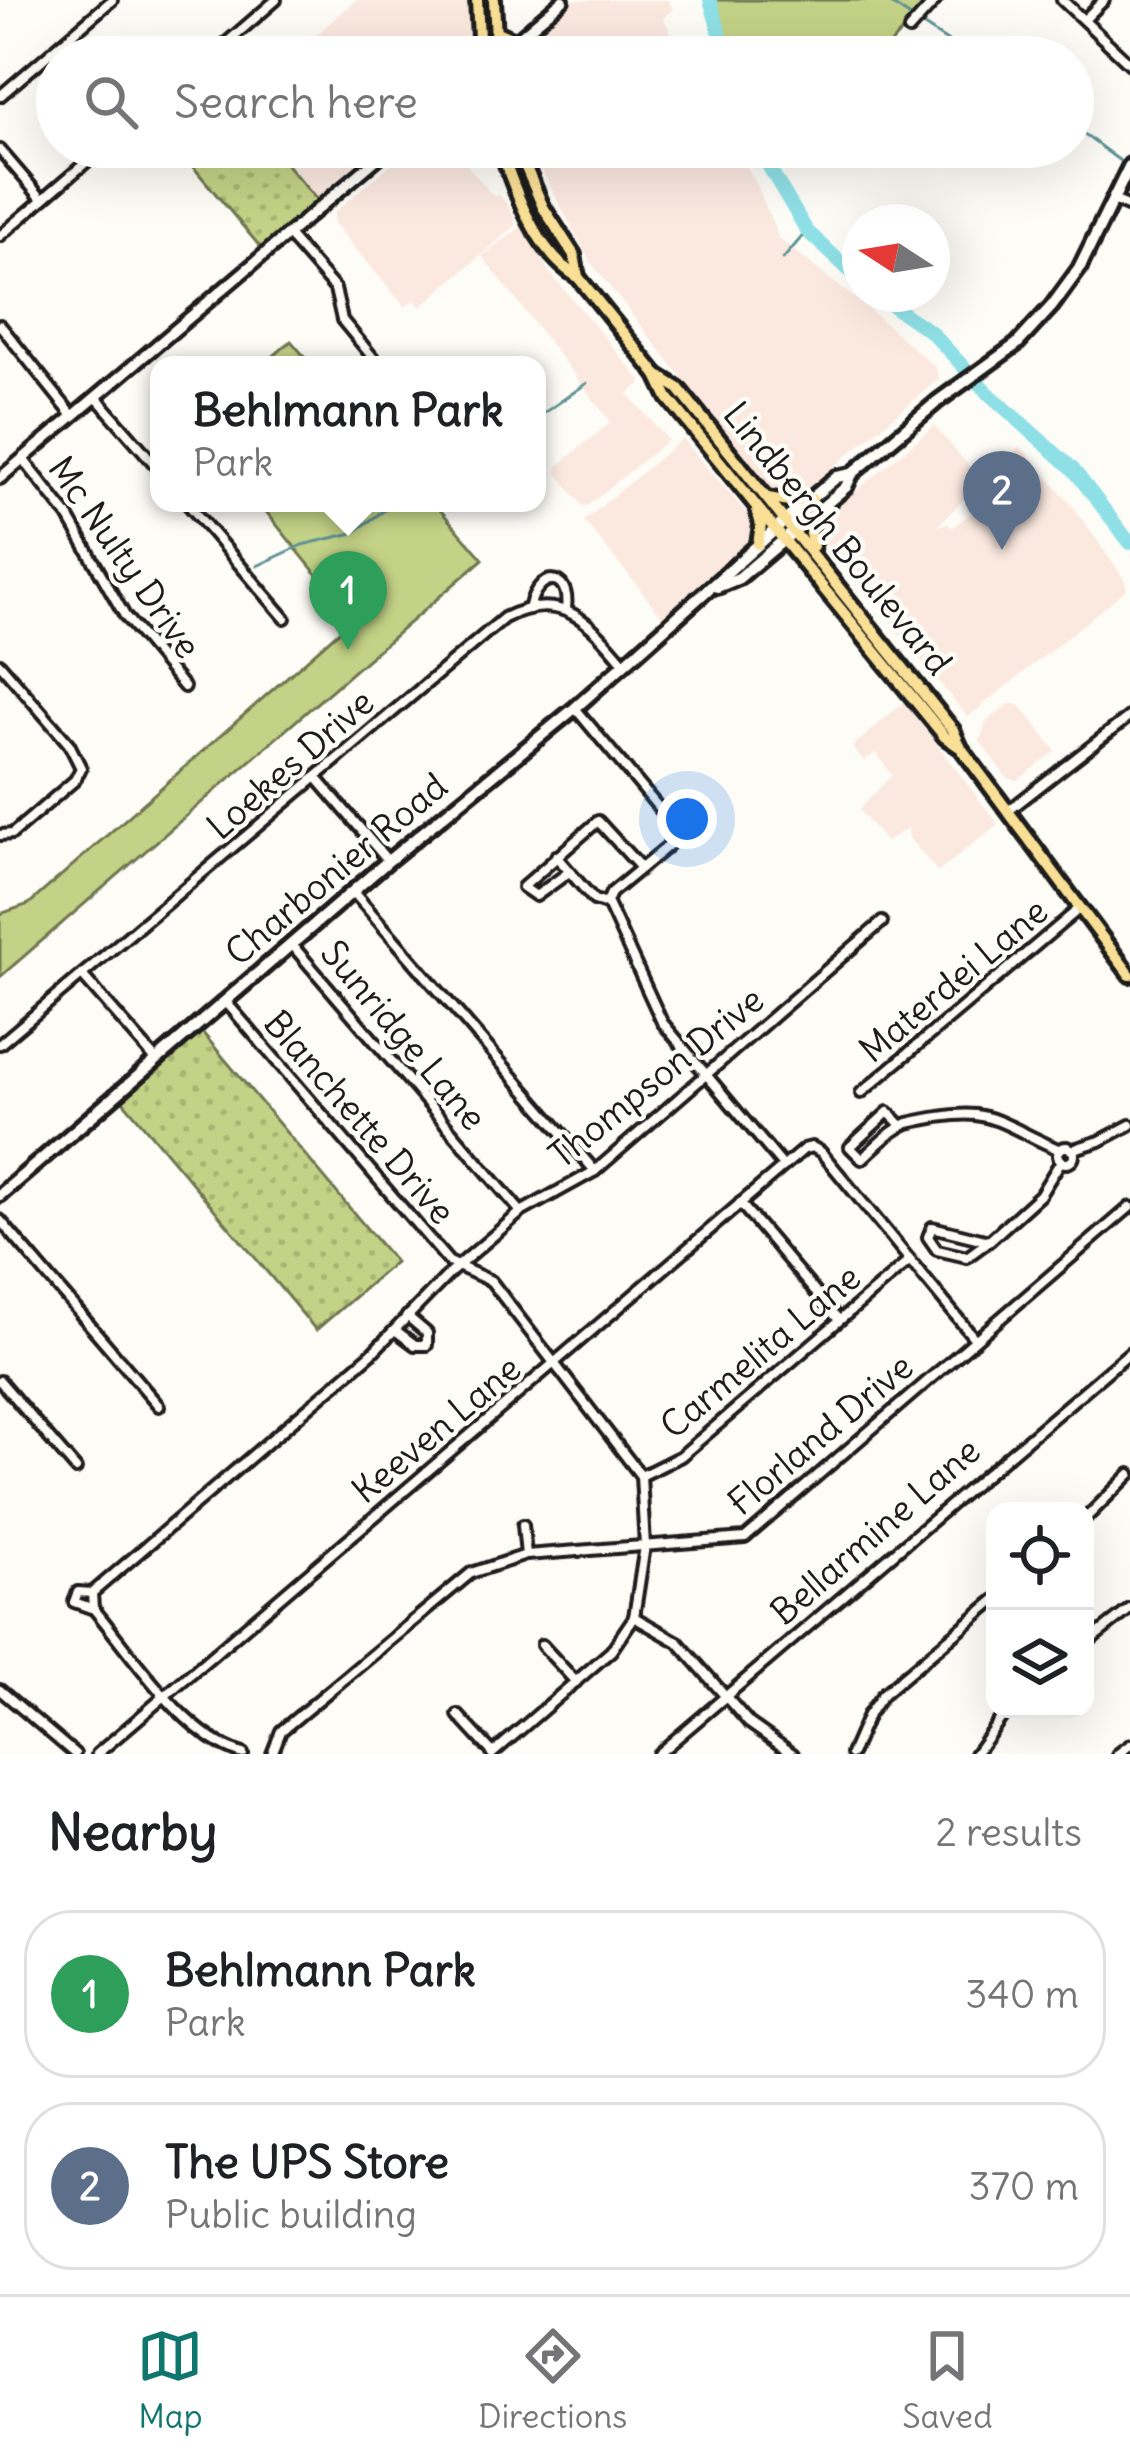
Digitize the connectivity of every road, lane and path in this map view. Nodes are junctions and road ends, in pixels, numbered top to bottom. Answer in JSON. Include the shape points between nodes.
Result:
{"nodes":[{"id":1,"x":112,"y":0,"type":"edge"},
{"id":2,"x":276,"y":0,"type":"edge"},
{"id":3,"x":474,"y":0,"type":"edge"},
{"id":4,"x":494,"y":0,"type":"edge"},
{"id":5,"x":563,"y":0,"type":"edge"},
{"id":6,"x":936,"y":0,"type":"edge"},
{"id":7,"x":1062,"y":0,"type":"edge"},
{"id":8,"x":1104,"y":0,"type":"edge"},
{"id":9,"x":1084,"y":20,"type":"junction"},
{"id":10,"x":909,"y":30,"type":"dead end"},
{"id":11,"x":495,"y":32,"type":"junction"},
{"id":12,"x":70,"y":36,"type":"edge"},
{"id":13,"x":234,"y":36,"type":"edge"},
{"id":14,"x":478,"y":36,"type":"edge"},
{"id":15,"x":495,"y":36,"type":"edge"},
{"id":16,"x":499,"y":36,"type":"edge"},
{"id":17,"x":520,"y":36,"type":"edge"},
{"id":18,"x":1130,"y":64,"type":"edge"},
{"id":19,"x":36,"y":65,"type":"edge"},
{"id":20,"x":0,"y":96,"type":"edge"},
{"id":21,"x":0,"y":150,"type":"edge"},
{"id":22,"x":1130,"y":165,"type":"edge"},
{"id":23,"x":79,"y":168,"type":"edge"},
{"id":24,"x":366,"y":168,"type":"edge"},
{"id":25,"x":509,"y":168,"type":"edge"},
{"id":26,"x":527,"y":168,"type":"edge"},
{"id":27,"x":1114,"y":196,"type":"junction"},
{"id":28,"x":42,"y":200,"type":"junction"},
{"id":29,"x":1130,"y":207,"type":"edge"},
{"id":30,"x":288,"y":235,"type":"junction"},
{"id":31,"x":0,"y":236,"type":"edge"},
{"id":32,"x":578,"y":277,"type":"junction"},
{"id":33,"x":0,"y":325,"type":"edge"},
{"id":34,"x":372,"y":356,"type":"edge"},
{"id":35,"x":657,"y":375,"type":"junction"},
{"id":36,"x":96,"y":397,"type":"junction"},
{"id":37,"x":74,"y":416,"type":"junction"},
{"id":38,"x":22,"y":459,"type":"junction"},
{"id":39,"x":150,"y":460,"type":"edge"},
{"id":40,"x":852,"y":474,"type":"junction"},
{"id":41,"x":0,"y":478,"type":"edge"},
{"id":42,"x":767,"y":498,"type":"junction"},
{"id":43,"x":812,"y":499,"type":"junction"},
{"id":44,"x":756,"y":506,"type":"junction"},
{"id":45,"x":196,"y":512,"type":"edge"},
{"id":46,"x":812,"y":516,"type":"junction"},
{"id":47,"x":790,"y":525,"type":"junction"},
{"id":48,"x":780,"y":535,"type":"junction"},
{"id":49,"x":758,"y":544,"type":"junction"},
{"id":50,"x":815,"y":555,"type":"junction"},
{"id":51,"x":711,"y":590,"type":"junction"},
{"id":52,"x":530,"y":606,"type":"junction"},
{"id":53,"x":566,"y":610,"type":"junction"},
{"id":54,"x":285,"y":618,"type":"dead end"},
{"id":55,"x":0,"y":664,"type":"edge"},
{"id":56,"x":625,"y":664,"type":"junction"},
{"id":57,"x":184,"y":686,"type":"dead end"},
{"id":58,"x":575,"y":708,"type":"junction"},
{"id":59,"x":1130,"y":716,"type":"edge"},
{"id":60,"x":961,"y":748,"type":"junction"},
{"id":61,"x":316,"y":776,"type":"junction"},
{"id":62,"x":1007,"y":811,"type":"junction"},
{"id":63,"x":1,"y":835,"type":"edge"},
{"id":64,"x":556,"y":856,"type":"junction"},
{"id":65,"x":388,"y":861,"type":"junction"},
{"id":66,"x":641,"y":868,"type":"junction"},
{"id":67,"x":569,"y":872,"type":"junction"},
{"id":68,"x":354,"y":893,"type":"junction"},
{"id":69,"x":607,"y":904,"type":"junction"},
{"id":70,"x":1080,"y":908,"type":"junction"},
{"id":71,"x":882,"y":922,"type":"dead end"},
{"id":72,"x":293,"y":946,"type":"junction"},
{"id":73,"x":82,"y":975,"type":"junction"},
{"id":74,"x":1130,"y":975,"type":"edge"},
{"id":75,"x":226,"y":1002,"type":"junction"},
{"id":76,"x":0,"y":1044,"type":"edge"},
{"id":77,"x":157,"y":1061,"type":"junction"},
{"id":78,"x":709,"y":1075,"type":"junction"},
{"id":79,"x":861,"y":1093,"type":"dead end"},
{"id":80,"x":1130,"y":1125,"type":"edge"},
{"id":81,"x":902,"y":1126,"type":"junction"},
{"id":82,"x":1061,"y":1156,"type":"junction"},
{"id":83,"x":783,"y":1166,"type":"junction"},
{"id":84,"x":595,"y":1171,"type":"junction"},
{"id":85,"x":0,"y":1195,"type":"edge"},
{"id":86,"x":740,"y":1202,"type":"junction"},
{"id":87,"x":1130,"y":1208,"type":"edge"},
{"id":88,"x":520,"y":1212,"type":"junction"},
{"id":89,"x":0,"y":1220,"type":"edge"},
{"id":90,"x":989,"y":1240,"type":"junction"},
{"id":91,"x":909,"y":1261,"type":"junction"},
{"id":92,"x":460,"y":1264,"type":"junction"},
{"id":93,"x":406,"y":1316,"type":"junction"},
{"id":94,"x":838,"y":1319,"type":"junction"},
{"id":95,"x":395,"y":1330,"type":"junction"},
{"id":96,"x":974,"y":1338,"type":"junction"},
{"id":97,"x":1130,"y":1352,"type":"edge"},
{"id":98,"x":556,"y":1362,"type":"junction"},
{"id":99,"x":0,"y":1381,"type":"edge"},
{"id":100,"x":159,"y":1406,"type":"dead end"},
{"id":101,"x":76,"y":1469,"type":"dead end"},
{"id":102,"x":1130,"y":1474,"type":"edge"},
{"id":103,"x":641,"y":1476,"type":"junction"},
{"id":104,"x":1094,"y":1511,"type":"edge"},
{"id":105,"x":523,"y":1525,"type":"dead end"},
{"id":106,"x":645,"y":1546,"type":"junction"},
{"id":107,"x":526,"y":1555,"type":"junction"},
{"id":108,"x":986,"y":1608,"type":"edge"},
{"id":109,"x":1130,"y":1609,"type":"edge"},
{"id":110,"x":634,"y":1617,"type":"junction"},
{"id":111,"x":1094,"y":1637,"type":"edge"},
{"id":112,"x":542,"y":1645,"type":"dead end"},
{"id":113,"x":576,"y":1682,"type":"junction"},
{"id":114,"x":0,"y":1690,"type":"edge"},
{"id":115,"x":166,"y":1695,"type":"junction"},
{"id":116,"x":724,"y":1696,"type":"junction"},
{"id":117,"x":458,"y":1715,"type":"dead end"},
{"id":118,"x":1001,"y":1718,"type":"edge"},
{"id":119,"x":1130,"y":1744,"type":"edge"},
{"id":120,"x":75,"y":1754,"type":"edge"},
{"id":121,"x":98,"y":1754,"type":"edge"},
{"id":122,"x":243,"y":1754,"type":"edge"},
{"id":123,"x":272,"y":1754,"type":"edge"},
{"id":124,"x":492,"y":1754,"type":"edge"},
{"id":125,"x":658,"y":1754,"type":"edge"},
{"id":126,"x":793,"y":1754,"type":"edge"},
{"id":127,"x":851,"y":1754,"type":"edge"},
{"id":128,"x":975,"y":1754,"type":"edge"},
{"id":129,"x":1118,"y":1754,"type":"edge"}],
"edges":[{"from":1,"to":12,"type":"street"},
{"from":2,"to":13,"type":"street"},
{"from":3,"to":14,"type":"main road"},
{"from":4,"to":11,"type":"main road"},
{"from":5,"to":17,"type":"street"},
{"from":6,"to":10,"type":"street"},
{"from":7,"to":9,"type":"street"},
{"from":8,"to":9,"type":"street"},
{"from":9,"to":18,"type":"street"},
{"from":11,"to":15,"type":"main road"},
{"from":11,"to":16,"type":"main road"},
{"from":19,"to":20,"type":"street"},
{"from":21,"to":28,"type":"street"},
{"from":22,"to":27,"type":"main road"},
{"from":23,"to":28,"type":"street"},
{"from":24,"to":30,"type":"street"},
{"from":25,"to":32,"type":"main road","name":"Lindbergh Boulevard","via":[[540,236]]},
{"from":26,"to":32,"type":"main road","name":"Lindbergh Boulevard"},
{"from":27,"to":29,"type":"street"},
{"from":27,"to":40,"type":"main road","via":[[1066,288],[1028,332]]},
{"from":28,"to":31,"type":"street"},
{"from":30,"to":34,"type":"street","via":[[335,289],[342,320]]},
{"from":30,"to":36,"type":"street"},
{"from":32,"to":35,"type":"main road","name":"Lindbergh Boulevard"},
{"from":33,"to":37,"type":"street"},
{"from":35,"to":42,"type":"main road","name":"Lindbergh Boulevard","via":[[678,388]]},
{"from":35,"to":44,"type":"main road","name":"Lindbergh Boulevard"},
{"from":36,"to":37,"type":"street"},
{"from":36,"to":39,"type":"street"},
{"from":37,"to":38,"type":"street"},
{"from":38,"to":41,"type":"street"},
{"from":38,"to":57,"type":"street","name":"Mc Nulty Drive","via":[[68,516],[125,616]]},
{"from":40,"to":43,"type":"main road"},
{"from":40,"to":46,"type":"main road"},
{"from":42,"to":43,"type":"main road"},
{"from":42,"to":47,"type":"main road","name":"Lindbergh Boulevard"},
{"from":43,"to":47,"type":"main road"},
{"from":44,"to":48,"type":"main road","name":"Lindbergh Boulevard"},
{"from":44,"to":49,"type":"main road"},
{"from":45,"to":54,"type":"street"},
{"from":46,"to":47,"type":"main road"},
{"from":46,"to":50,"type":"main road"},
{"from":47,"to":48,"type":"main road","name":"Charbonier Road"},
{"from":47,"to":50,"type":"main road","name":"Lindbergh Boulevard"},
{"from":48,"to":49,"type":"main road","name":"Charbonier Road"},
{"from":48,"to":51,"type":"main road","name":"Charbonier Road","via":[[739,578]]},
{"from":48,"to":60,"type":"main road","name":"Lindbergh Boulevard"},
{"from":49,"to":51,"type":"main road","name":"Charbonier Road"},
{"from":50,"to":60,"type":"main road","name":"Lindbergh Boulevard"},
{"from":51,"to":56,"type":"main road","name":"Charbonier Road"},
{"from":52,"to":53,"type":"street"},
{"from":52,"to":53,"type":"street","name":"Loekes Drive","via":[[534,590],[553,580],[568,593]]},
{"from":52,"to":61,"type":"street","name":"Loekes Drive","via":[[505,618]]},
{"from":53,"to":56,"type":"street","via":[[588,622]]},
{"from":55,"to":63,"type":"street","via":[[81,768],[24,824]]},
{"from":56,"to":58,"type":"main road","name":"Charbonier Road"},
{"from":58,"to":65,"type":"main road","name":"Charbonier Road"},
{"from":58,"to":66,"type":"street","via":[[674,826],[668,846]]},
{"from":59,"to":62,"type":"street"},
{"from":60,"to":62,"type":"main road","name":"Lindbergh Boulevard"},
{"from":61,"to":65,"type":"street"},
{"from":61,"to":73,"type":"street","name":"Loekes Drive"},
{"from":62,"to":70,"type":"main road","name":"Lindbergh Boulevard"},
{"from":64,"to":66,"type":"street","via":[[598,821]]},
{"from":64,"to":67,"type":"street"},
{"from":64,"to":67,"type":"street","via":[[523,884],[526,892],[536,896]]},
{"from":65,"to":68,"type":"main road","name":"Charbonier Road"},
{"from":66,"to":69,"type":"street"},
{"from":67,"to":69,"type":"street"},
{"from":68,"to":72,"type":"main road","name":"Charbonier Road"},
{"from":68,"to":84,"type":"street"},
{"from":69,"to":78,"type":"street","via":[[654,1010]]},
{"from":70,"to":74,"type":"main road","name":"Lindbergh Boulevard"},
{"from":70,"to":79,"type":"street","name":"Materdei Lane"},
{"from":71,"to":78,"type":"street","name":"Thompson Drive"},
{"from":72,"to":75,"type":"main road","name":"Charbonier Road"},
{"from":72,"to":88,"type":"street","name":"Sunridge Lane"},
{"from":73,"to":76,"type":"street","name":"Loekes Drive"},
{"from":73,"to":77,"type":"street"},
{"from":75,"to":77,"type":"main road","name":"Charbonier Road"},
{"from":75,"to":92,"type":"street","name":"Blanchette Drive","via":[[449,1262]]},
{"from":77,"to":85,"type":"main road","name":"Charbonier Road"},
{"from":78,"to":83,"type":"street"},
{"from":78,"to":84,"type":"street","name":"Thompson Drive"},
{"from":80,"to":82,"type":"street"},
{"from":81,"to":81,"type":"street","via":[[862,1159],[850,1147],[888,1112]]},
{"from":81,"to":82,"type":"street","via":[[990,1115]]},
{"from":82,"to":90,"type":"street","via":[[1047,1187]]},
{"from":83,"to":86,"type":"street","name":"Keeven Lane"},
{"from":83,"to":91,"type":"street","name":"Keeven Lane","via":[[812,1147],[821,1152]]},
{"from":84,"to":88,"type":"street","name":"Thompson Drive"},
{"from":86,"to":94,"type":"street"},
{"from":86,"to":98,"type":"street","name":"Keeven Lane"},
{"from":87,"to":96,"type":"street","name":"Florland Drive"},
{"from":88,"to":92,"type":"street","name":"Thompson Drive"},
{"from":89,"to":100,"type":"street"},
{"from":90,"to":90,"type":"street","via":[[932,1227],[928,1237],[937,1250],[967,1257]]},
{"from":91,"to":94,"type":"street","name":"Carmelita Lane"},
{"from":91,"to":96,"type":"street"},
{"from":92,"to":93,"type":"street","name":"Thompson Drive"},
{"from":92,"to":98,"type":"street","name":"Blanchette Drive","via":[[491,1280]]},
{"from":93,"to":95,"type":"street","name":"Thompson Drive"},
{"from":93,"to":95,"type":"street","via":[[427,1333],[427,1345]]},
{"from":94,"to":103,"type":"street","name":"Carmelita Lane","via":[[682,1456]]},
{"from":95,"to":115,"type":"street","name":"Thompson Drive","via":[[92,1600]]},
{"from":96,"to":106,"type":"street","name":"Florland Drive","via":[[745,1538]]},
{"from":97,"to":116,"type":"street","name":"Bellarmine Lane"},
{"from":98,"to":103,"type":"street","name":"Blanchette Drive"},
{"from":98,"to":115,"type":"street","name":"Keeven Lane"},
{"from":99,"to":101,"type":"street"},
{"from":102,"to":104,"type":"street"},
{"from":103,"to":106,"type":"street"},
{"from":105,"to":107,"type":"street"},
{"from":106,"to":107,"type":"street","name":"Florland Drive"},
{"from":106,"to":110,"type":"street"},
{"from":107,"to":123,"type":"street","name":"Florland Drive","via":[[471,1574],[281,1731]]},
{"from":108,"to":127,"type":"street","via":[[883,1694]]},
{"from":109,"to":111,"type":"street"},
{"from":110,"to":113,"type":"street"},
{"from":110,"to":116,"type":"street","via":[[678,1642]]},
{"from":112,"to":113,"type":"street"},
{"from":113,"to":124,"type":"street"},
{"from":114,"to":120,"type":"street"},
{"from":115,"to":121,"type":"street","name":"Keeven Lane"},
{"from":115,"to":122,"type":"street","via":[[206,1737]]},
{"from":116,"to":125,"type":"street","name":"Bellarmine Lane"},
{"from":116,"to":126,"type":"street"},
{"from":117,"to":124,"type":"street"},
{"from":118,"to":128,"type":"street"},
{"from":119,"to":129,"type":"street"}]}
